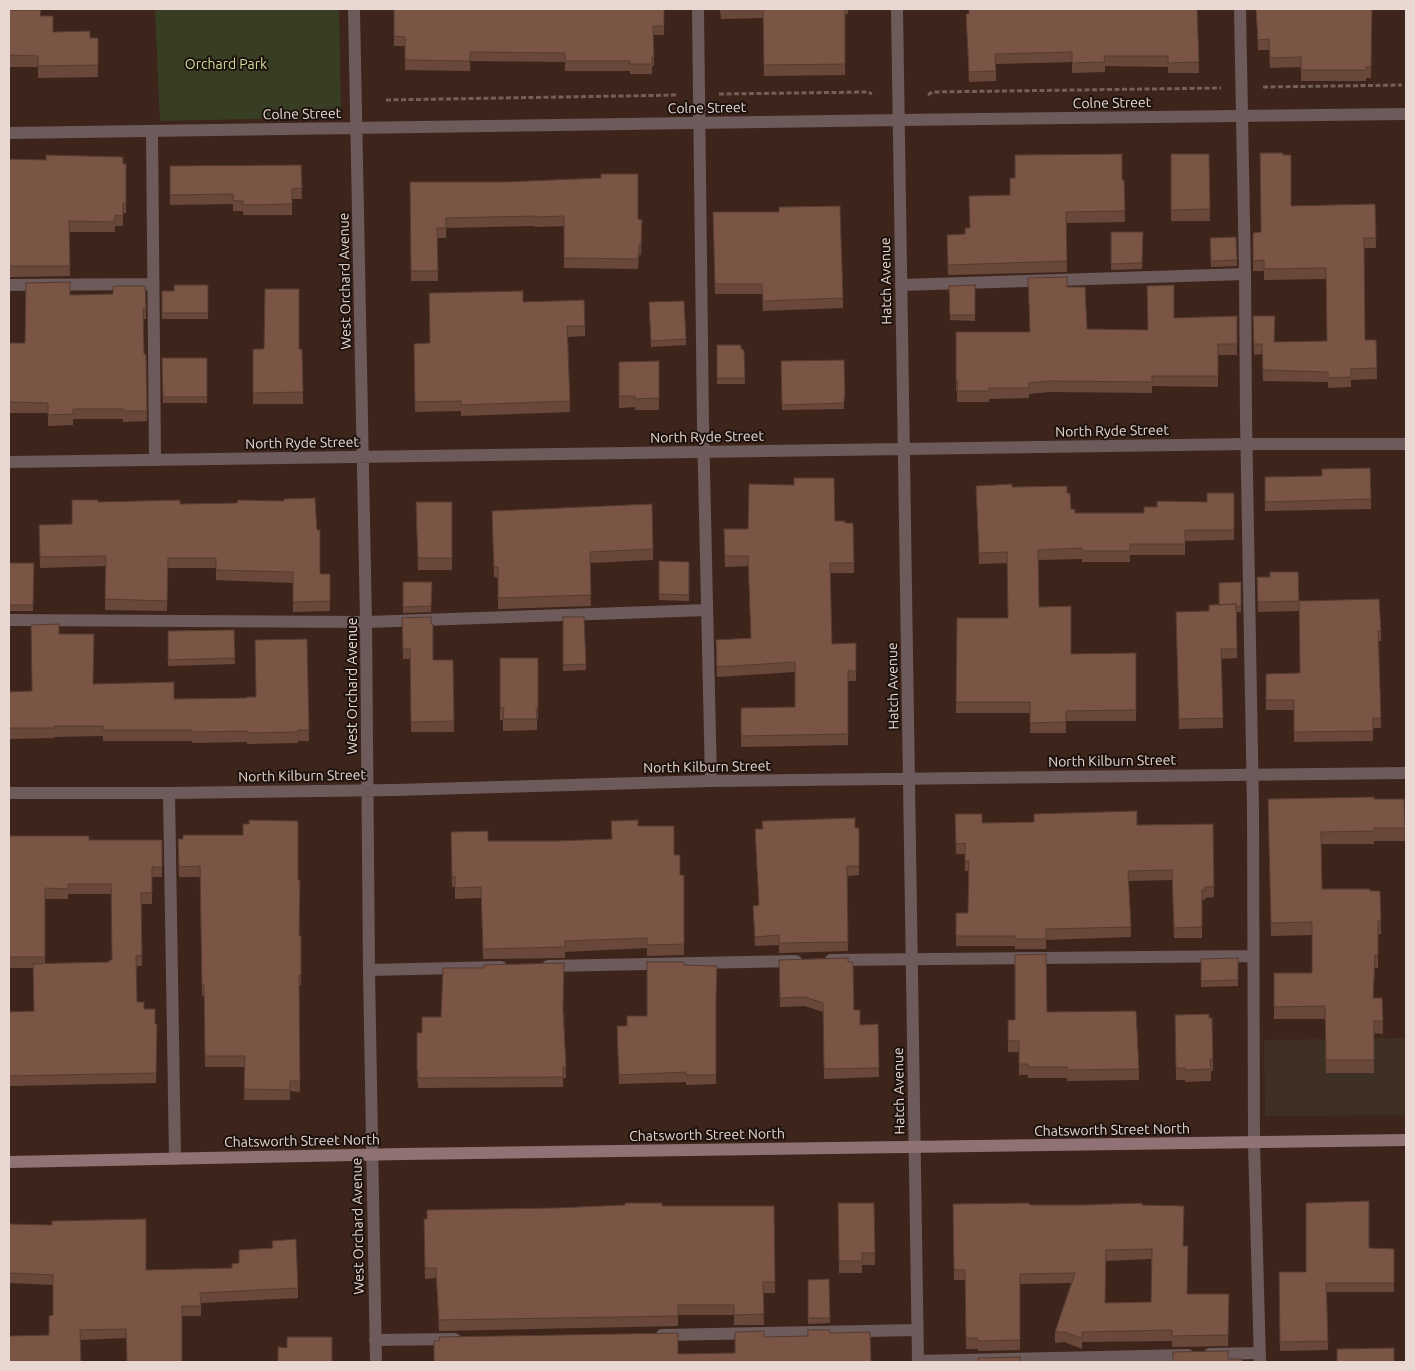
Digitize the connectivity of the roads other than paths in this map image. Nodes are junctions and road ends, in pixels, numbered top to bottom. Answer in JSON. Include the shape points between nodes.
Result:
{"nodes":[{"id":1,"x":354,"y":9,"type":"edge"},
{"id":2,"x":698,"y":9,"type":"edge"},
{"id":3,"x":897,"y":9,"type":"edge"},
{"id":4,"x":1240,"y":9,"type":"edge"},
{"id":5,"x":1406,"y":114,"type":"edge"},
{"id":6,"x":1242,"y":116,"type":"junction"},
{"id":7,"x":899,"y":120,"type":"junction"},
{"id":8,"x":700,"y":124,"type":"junction"},
{"id":9,"x":357,"y":128,"type":"junction"},
{"id":10,"x":152,"y":132,"type":"junction"},
{"id":11,"x":9,"y":133,"type":"edge"},
{"id":12,"x":1246,"y":274,"type":"junction"},
{"id":13,"x":9,"y":284,"type":"edge"},
{"id":14,"x":153,"y":284,"type":"junction"},
{"id":15,"x":901,"y":285,"type":"junction"},
{"id":16,"x":1246,"y":444,"type":"junction"},
{"id":17,"x":1406,"y":444,"type":"edge"},
{"id":18,"x":904,"y":449,"type":"junction"},
{"id":19,"x":704,"y":452,"type":"junction"},
{"id":20,"x":363,"y":457,"type":"junction"},
{"id":21,"x":154,"y":460,"type":"junction"},
{"id":22,"x":9,"y":462,"type":"edge"},
{"id":23,"x":707,"y":610,"type":"junction"},
{"id":24,"x":9,"y":620,"type":"edge"},
{"id":25,"x":366,"y":622,"type":"junction"},
{"id":26,"x":1406,"y":773,"type":"edge"},
{"id":27,"x":1252,"y":774,"type":"junction"},
{"id":28,"x":909,"y":780,"type":"junction"},
{"id":29,"x":711,"y":782,"type":"junction"},
{"id":30,"x":368,"y":790,"type":"junction"},
{"id":31,"x":9,"y":793,"type":"edge"},
{"id":32,"x":168,"y":793,"type":"junction"},
{"id":33,"x":1253,"y":956,"type":"junction"},
{"id":34,"x":912,"y":958,"type":"junction"},
{"id":35,"x":518,"y":966,"type":"edge"},
{"id":36,"x":538,"y":966,"type":"edge"},
{"id":37,"x":369,"y":970,"type":"junction"},
{"id":38,"x":1406,"y":1140,"type":"edge"},
{"id":39,"x":1254,"y":1143,"type":"junction"},
{"id":40,"x":914,"y":1147,"type":"junction"},
{"id":41,"x":372,"y":1155,"type":"junction"},
{"id":42,"x":175,"y":1159,"type":"junction"},
{"id":43,"x":9,"y":1162,"type":"edge"},
{"id":44,"x":917,"y":1330,"type":"junction"},
{"id":45,"x":652,"y":1336,"type":"edge"},
{"id":46,"x":465,"y":1339,"type":"edge"},
{"id":47,"x":375,"y":1340,"type":"junction"},
{"id":48,"x":1260,"y":1358,"type":"edge"},
{"id":49,"x":376,"y":1362,"type":"edge"},
{"id":50,"x":918,"y":1362,"type":"edge"}],
"edges":[{"from":1,"to":9,"type":"street","name":"West Orchard Avenue"},
{"from":2,"to":8,"type":"street"},
{"from":3,"to":7,"type":"street","name":"Hatch Avenue"},
{"from":4,"to":6,"type":"street"},
{"from":5,"to":6,"type":"street","name":"Colne Street"},
{"from":6,"to":7,"type":"street","name":"Colne Street"},
{"from":6,"to":12,"type":"street"},
{"from":7,"to":8,"type":"street","name":"Colne Street"},
{"from":7,"to":15,"type":"street","name":"Hatch Avenue"},
{"from":8,"to":9,"type":"street","name":"Colne Street"},
{"from":8,"to":19,"type":"street"},
{"from":9,"to":10,"type":"street","name":"Colne Street"},
{"from":9,"to":20,"type":"street","name":"West Orchard Avenue"},
{"from":10,"to":11,"type":"street","name":"Colne Street"},
{"from":10,"to":14,"type":"street"},
{"from":12,"to":15,"type":"street"},
{"from":12,"to":16,"type":"street"},
{"from":13,"to":14,"type":"street"},
{"from":14,"to":21,"type":"street"},
{"from":15,"to":18,"type":"street","name":"Hatch Avenue"},
{"from":16,"to":17,"type":"street","name":"North Ryde Street"},
{"from":16,"to":18,"type":"street","name":"North Ryde Street"},
{"from":16,"to":27,"type":"street"},
{"from":18,"to":19,"type":"street","name":"North Ryde Street"},
{"from":18,"to":28,"type":"street","name":"Hatch Avenue"},
{"from":19,"to":20,"type":"street","name":"North Ryde Street"},
{"from":19,"to":23,"type":"street"},
{"from":20,"to":21,"type":"street","name":"North Ryde Street"},
{"from":20,"to":25,"type":"street","name":"West Orchard Avenue"},
{"from":21,"to":22,"type":"street","name":"North Ryde Street"},
{"from":23,"to":25,"type":"street"},
{"from":23,"to":29,"type":"street"},
{"from":24,"to":25,"type":"street"},
{"from":25,"to":30,"type":"street","name":"West Orchard Avenue"},
{"from":26,"to":27,"type":"street","name":"North Kilburn Street"},
{"from":27,"to":28,"type":"street","name":"North Kilburn Street"},
{"from":27,"to":33,"type":"street"},
{"from":28,"to":29,"type":"street","name":"North Kilburn Street"},
{"from":28,"to":34,"type":"street","name":"Hatch Avenue"},
{"from":29,"to":30,"type":"street","name":"North Kilburn Street"},
{"from":30,"to":32,"type":"street","name":"North Kilburn Street"},
{"from":30,"to":37,"type":"street","name":"West Orchard Avenue"},
{"from":31,"to":32,"type":"street","name":"North Kilburn Street"},
{"from":32,"to":42,"type":"street"},
{"from":33,"to":34,"type":"street"},
{"from":33,"to":39,"type":"street"},
{"from":34,"to":36,"type":"street"},
{"from":34,"to":40,"type":"street","name":"Hatch Avenue"},
{"from":35,"to":37,"type":"street"},
{"from":37,"to":41,"type":"street","name":"West Orchard Avenue"},
{"from":38,"to":39,"type":"street","name":"Chatsworth Street North"},
{"from":39,"to":40,"type":"street","name":"Chatsworth Street North"},
{"from":39,"to":48,"type":"street"},
{"from":40,"to":41,"type":"street","name":"Chatsworth Street North"},
{"from":40,"to":44,"type":"street","name":"Hatch Avenue"},
{"from":41,"to":42,"type":"street","name":"Chatsworth Street North"},
{"from":41,"to":47,"type":"street","name":"West Orchard Avenue"},
{"from":42,"to":43,"type":"street","name":"Chatsworth Street North"},
{"from":44,"to":45,"type":"street"},
{"from":44,"to":50,"type":"street","name":"Hatch Avenue"},
{"from":46,"to":47,"type":"street"},
{"from":47,"to":49,"type":"street","name":"West Orchard Avenue"},
{"from":48,"to":50,"type":"street"}]}
